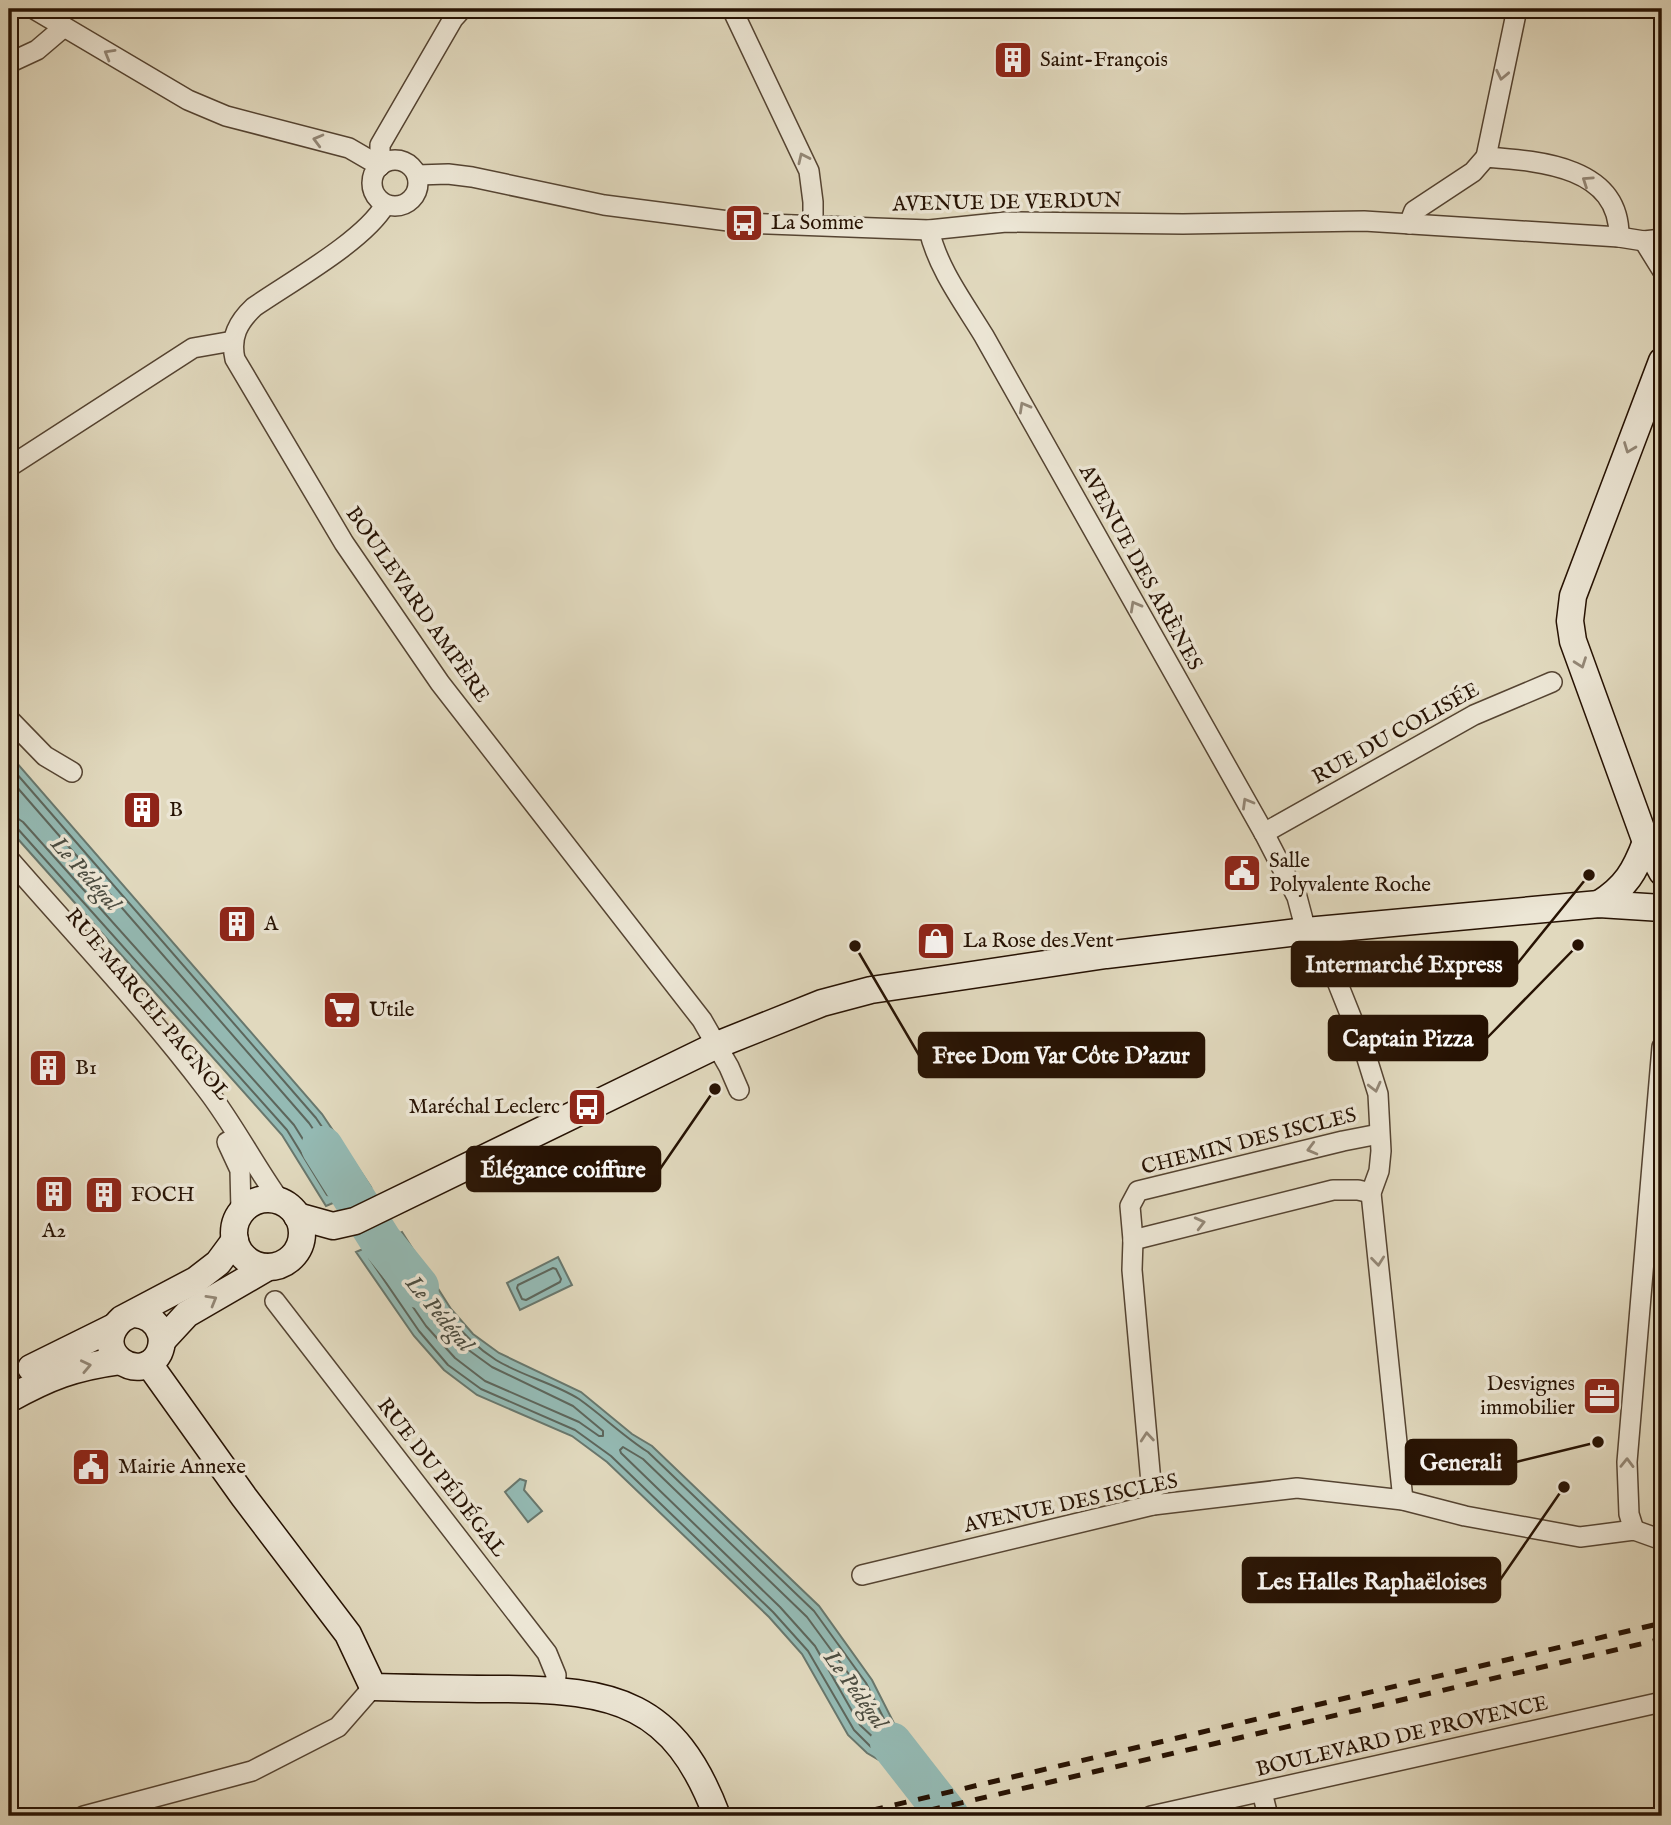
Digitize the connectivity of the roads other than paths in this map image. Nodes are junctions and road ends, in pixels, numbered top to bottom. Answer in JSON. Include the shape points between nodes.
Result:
{"nodes":[{"id":1,"x":34,"y":9,"type":"edge"},
{"id":2,"x":462,"y":9,"type":"edge"},
{"id":3,"x":732,"y":9,"type":"edge"},
{"id":4,"x":1517,"y":9,"type":"edge"},
{"id":5,"x":64,"y":27,"type":"junction"},
{"id":6,"x":9,"y":63,"type":"edge"},
{"id":7,"x":1486,"y":157,"type":"junction"},
{"id":8,"x":380,"y":166,"type":"junction"},
{"id":9,"x":417,"y":175,"type":"junction"},
{"id":10,"x":385,"y":205,"type":"junction"},
{"id":11,"x":813,"y":224,"type":"junction"},
{"id":12,"x":1409,"y":224,"type":"junction"},
{"id":13,"x":929,"y":230,"type":"junction"},
{"id":14,"x":1619,"y":237,"type":"junction"},
{"id":15,"x":1653,"y":240,"type":"edge"},
{"id":16,"x":1662,"y":270,"type":"edge"},
{"id":17,"x":233,"y":341,"type":"junction"},
{"id":18,"x":1662,"y":361,"type":"edge"},
{"id":19,"x":9,"y":467,"type":"edge"},
{"id":20,"x":1552,"y":682,"type":"dead end"},
{"id":21,"x":9,"y":719,"type":"edge"},
{"id":22,"x":72,"y":772,"type":"dead end"},
{"id":23,"x":1264,"y":833,"type":"junction"},
{"id":24,"x":1646,"y":842,"type":"junction"},
{"id":25,"x":9,"y":859,"type":"edge"},
{"id":26,"x":1662,"y":872,"type":"edge"},
{"id":27,"x":9,"y":877,"type":"edge"},
{"id":28,"x":1608,"y":898,"type":"junction"},
{"id":29,"x":1662,"y":906,"type":"edge"},
{"id":30,"x":1315,"y":931,"type":"junction"},
{"id":31,"x":717,"y":1045,"type":"junction"},
{"id":32,"x":1662,"y":1047,"type":"edge"},
{"id":33,"x":739,"y":1090,"type":"dead end"},
{"id":34,"x":1379,"y":1134,"type":"junction"},
{"id":35,"x":1371,"y":1193,"type":"junction"},
{"id":36,"x":289,"y":1208,"type":"junction"},
{"id":37,"x":241,"y":1211,"type":"junction"},
{"id":38,"x":336,"y":1225,"type":"junction"},
{"id":39,"x":234,"y":1240,"type":"junction"},
{"id":40,"x":1133,"y":1240,"type":"junction"},
{"id":41,"x":295,"y":1252,"type":"junction"},
{"id":42,"x":268,"y":1267,"type":"junction"},
{"id":43,"x":275,"y":1301,"type":"dead end"},
{"id":44,"x":125,"y":1320,"type":"junction"},
{"id":45,"x":162,"y":1340,"type":"junction"},
{"id":46,"x":120,"y":1361,"type":"junction"},
{"id":47,"x":149,"y":1364,"type":"junction"},
{"id":48,"x":9,"y":1379,"type":"edge"},
{"id":49,"x":9,"y":1399,"type":"edge"},
{"id":50,"x":1403,"y":1500,"type":"junction"},
{"id":51,"x":1153,"y":1505,"type":"junction"},
{"id":52,"x":1634,"y":1530,"type":"junction"},
{"id":53,"x":1662,"y":1540,"type":"edge"},
{"id":54,"x":862,"y":1575,"type":"dead end"},
{"id":55,"x":373,"y":1688,"type":"junction"},
{"id":56,"x":555,"y":1690,"type":"junction"},
{"id":57,"x":1662,"y":1702,"type":"edge"},
{"id":58,"x":1262,"y":1792,"type":"junction"},
{"id":59,"x":84,"y":1816,"type":"edge"},
{"id":60,"x":717,"y":1816,"type":"edge"},
{"id":61,"x":1151,"y":1816,"type":"edge"},
{"id":62,"x":1268,"y":1816,"type":"edge"}],
"edges":[{"from":1,"to":5,"type":"street"},
{"from":2,"to":8,"type":"street","via":[[380,145]]},
{"from":11,"to":3,"type":"street","one_way":true,"via":[[809,171]]},
{"from":4,"to":7,"type":"street","one_way":true},
{"from":5,"to":6,"type":"street","via":[[37,50]]},
{"from":8,"to":5,"type":"street","one_way":true,"via":[[349,148],[226,116],[188,100]]},
{"from":7,"to":12,"type":"street","via":[[1473,172],[1414,211]]},
{"from":14,"to":7,"type":"street","one_way":true,"via":[[1614,206],[1584,177],[1561,166]]},
{"from":8,"to":9,"type":"street","via":[[388,161],[405,162]]},
{"from":8,"to":10,"type":"street","via":[[374,172],[373,190]]},
{"from":9,"to":10,"type":"street","via":[[411,200],[394,207]]},
{"from":9,"to":11,"type":"street","name":"AVENUE DE VERDUN","via":[[472,177],[604,205],[731,222]]},
{"from":10,"to":17,"type":"street","via":[[361,234],[254,307],[242,318]]},
{"from":11,"to":13,"type":"street","name":"AVENUE DE VERDUN"},
{"from":12,"to":13,"type":"street","name":"AVENUE DE VERDUN","via":[[1006,222]]},
{"from":12,"to":14,"type":"street","name":"AVENUE DE VERDUN"},
{"from":23,"to":13,"type":"street","name":"AVENUE DES ARÈNES","one_way":true,"via":[[955,289]]},
{"from":14,"to":15,"type":"street","name":"AVENUE DE VERDUN"},
{"from":15,"to":16,"type":"street","name":"AVENUE DE VERDUN"},
{"from":17,"to":19,"type":"street","via":[[193,348]]},
{"from":17,"to":31,"type":"street","name":"BOULEVARD AMPÈRE","via":[[235,359],[245,377],[404,634]]},
{"from":18,"to":24,"type":"main road","one_way":true,"via":[[1573,596],[1570,621],[1573,641]]},
{"from":20,"to":23,"type":"street","name":"RUE DU COLISÉE","via":[[1474,715]]},
{"from":21,"to":22,"type":"street","via":[[45,757]]},
{"from":23,"to":30,"type":"street","name":"AVENUE DES ARÈNES"},
{"from":24,"to":26,"type":"main road"},
{"from":24,"to":28,"type":"main road","via":[[1636,869]]},
{"from":25,"to":36,"type":"street","name":"RUE MARCEL PAGNOL","via":[[174,1047]]},
{"from":27,"to":37,"type":"street","name":"RUE MARCEL PAGNOL","via":[[161,1050],[211,1115],[240,1170]]},
{"from":28,"to":29,"type":"main road"},
{"from":28,"to":30,"type":"main road"},
{"from":30,"to":31,"type":"main road","via":[[1105,955],[871,990],[822,1003]]},
{"from":30,"to":34,"type":"street","name":"AVENUE DES ARÈNES","one_way":true,"via":[[1364,1049],[1378,1094]]},
{"from":31,"to":33,"type":"street","name":"BOULEVARD AMPÈRE"},
{"from":31,"to":38,"type":"main road","via":[[355,1221]]},
{"from":52,"to":32,"type":"street","one_way":true,"via":[[1626,1462]]},
{"from":34,"to":35,"type":"street","name":"AVENUE DES ARÈNES","via":[[1379,1171]]},
{"from":34,"to":40,"type":"street","name":"CHEMIN DES ISCLES","one_way":true,"via":[[1138,1191],[1130,1206]]},
{"from":40,"to":35,"type":"street","one_way":true,"via":[[1333,1190]]},
{"from":35,"to":50,"type":"street","one_way":true},
{"from":36,"to":37,"type":"main road","via":[[260,1199]]},
{"from":36,"to":38,"type":"main road"},
{"from":36,"to":41,"type":"main road","via":[[302,1228]]},
{"from":37,"to":39,"type":"main road","via":[[234,1225]]},
{"from":38,"to":41,"type":"main road"},
{"from":39,"to":42,"type":"main road","via":[[244,1257]]},
{"from":39,"to":44,"type":"main road","via":[[212,1269]]},
{"from":51,"to":40,"type":"street","name":"CHEMIN DES ISCLES","one_way":true},
{"from":41,"to":42,"type":"main road"},
{"from":45,"to":42,"type":"main road","one_way":true,"via":[[187,1314]]},
{"from":43,"to":56,"type":"street","name":"RUE DU PÉDÉGAL","via":[[547,1653],[556,1675]]},
{"from":44,"to":45,"type":"main road","via":[[154,1321]]},
{"from":44,"to":46,"type":"main road","via":[[110,1343]]},
{"from":44,"to":48,"type":"main road"},
{"from":45,"to":47,"type":"main road"},
{"from":46,"to":47,"type":"main road"},
{"from":49,"to":46,"type":"main road","one_way":true,"via":[[66,1371]]},
{"from":47,"to":55,"type":"main road","via":[[348,1634]]},
{"from":50,"to":51,"type":"street","name":"AVENUE DES ISCLES","via":[[1297,1488]]},
{"from":50,"to":52,"type":"street","name":"AVENUE DES ISCLES","via":[[1580,1537]]},
{"from":51,"to":54,"type":"street","name":"AVENUE DES ISCLES"},
{"from":52,"to":53,"type":"street","name":"AVENUE DES ISCLES"},
{"from":55,"to":56,"type":"main road"},
{"from":55,"to":59,"type":"street","via":[[338,1727],[252,1771]]},
{"from":56,"to":60,"type":"main road","via":[[609,1698],[654,1723],[688,1756]]},
{"from":57,"to":58,"type":"street","name":"BOULEVARD DE PROVENCE"},
{"from":58,"to":61,"type":"street","name":"BOULEVARD DE PROVENCE"},
{"from":58,"to":62,"type":"street"}]}
